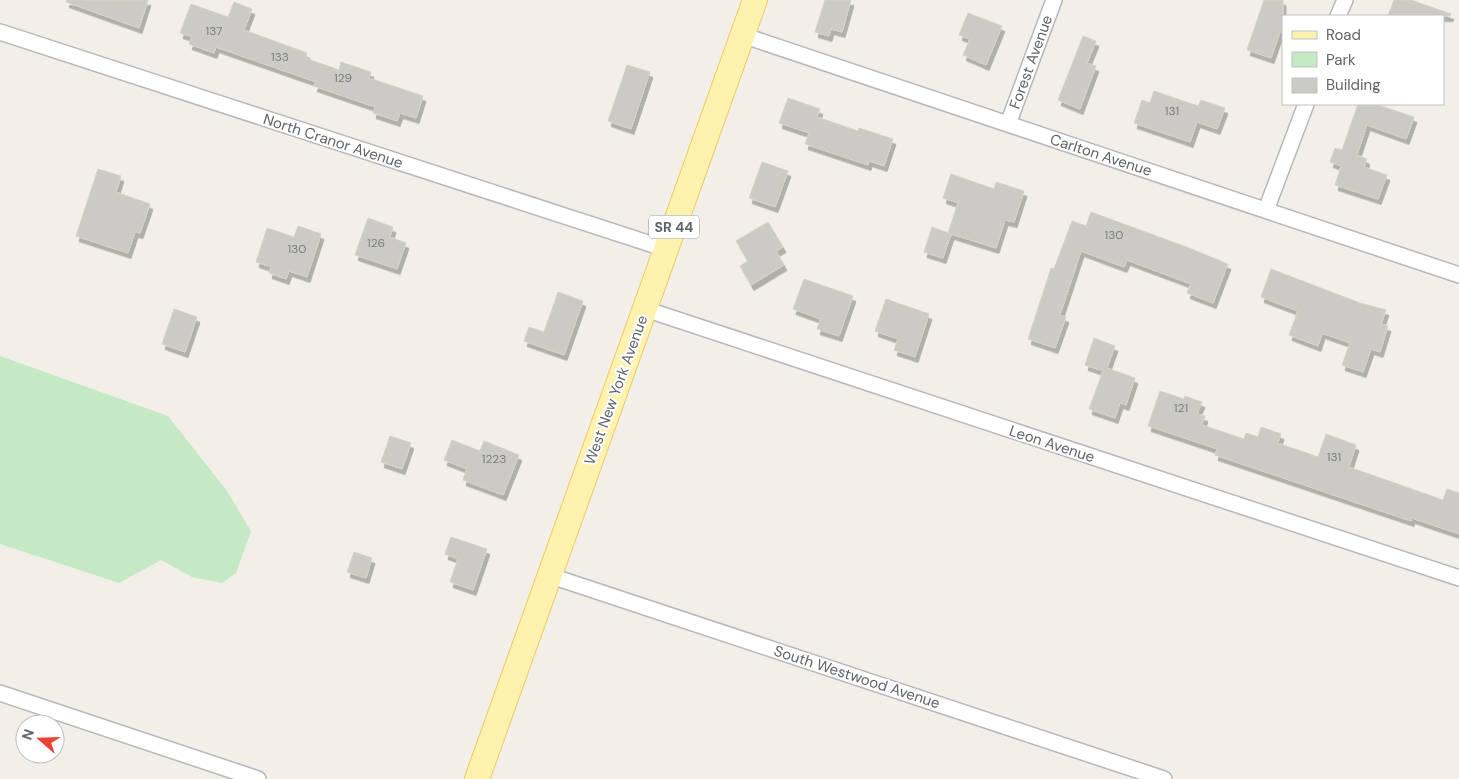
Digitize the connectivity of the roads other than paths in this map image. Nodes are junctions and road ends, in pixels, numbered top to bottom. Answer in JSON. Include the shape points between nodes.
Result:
{"nodes":[{"id":1,"x":755,"y":0,"type":"edge"},
{"id":2,"x":1054,"y":0,"type":"edge"},
{"id":3,"x":1345,"y":0,"type":"edge"},
{"id":4,"x":1338,"y":15,"type":"edge"},
{"id":5,"x":0,"y":32,"type":"edge"},
{"id":6,"x":742,"y":36,"type":"junction"},
{"id":7,"x":1306,"y":105,"type":"edge"},
{"id":8,"x":1008,"y":124,"type":"junction"},
{"id":9,"x":1266,"y":210,"type":"junction"},
{"id":10,"x":666,"y":250,"type":"junction"},
{"id":11,"x":1459,"y":275,"type":"edge"},
{"id":12,"x":645,"y":309,"type":"junction"},
{"id":13,"x":550,"y":576,"type":"junction"},
{"id":14,"x":1459,"y":578,"type":"edge"},
{"id":15,"x":0,"y":693,"type":"edge"},
{"id":16,"x":258,"y":779,"type":"edge"},
{"id":17,"x":477,"y":779,"type":"edge"},
{"id":18,"x":1164,"y":779,"type":"edge"}],
"edges":[{"from":1,"to":6,"type":"main road","name":"West New York Avenue","number":"SR 44"},
{"from":2,"to":8,"type":"street","name":"Forest Avenue"},
{"from":3,"to":4,"type":"street"},
{"from":5,"to":10,"type":"street","name":"North Cranor Avenue"},
{"from":6,"to":8,"type":"street","name":"Carlton Avenue"},
{"from":6,"to":10,"type":"main road","name":"West New York Avenue","number":"SR 44"},
{"from":7,"to":9,"type":"street"},
{"from":8,"to":9,"type":"street","name":"Carlton Avenue"},
{"from":9,"to":11,"type":"street","name":"Carlton Avenue"},
{"from":10,"to":12,"type":"main road","name":"West New York Avenue","number":"SR 44"},
{"from":12,"to":13,"type":"main road","name":"West New York Avenue","number":"SR 44"},
{"from":12,"to":14,"type":"street","name":"Leon Avenue"},
{"from":13,"to":17,"type":"main road","name":"West New York Avenue","number":"SR 44"},
{"from":13,"to":18,"type":"street","name":"South Westwood Avenue"},
{"from":15,"to":16,"type":"street"}]}
